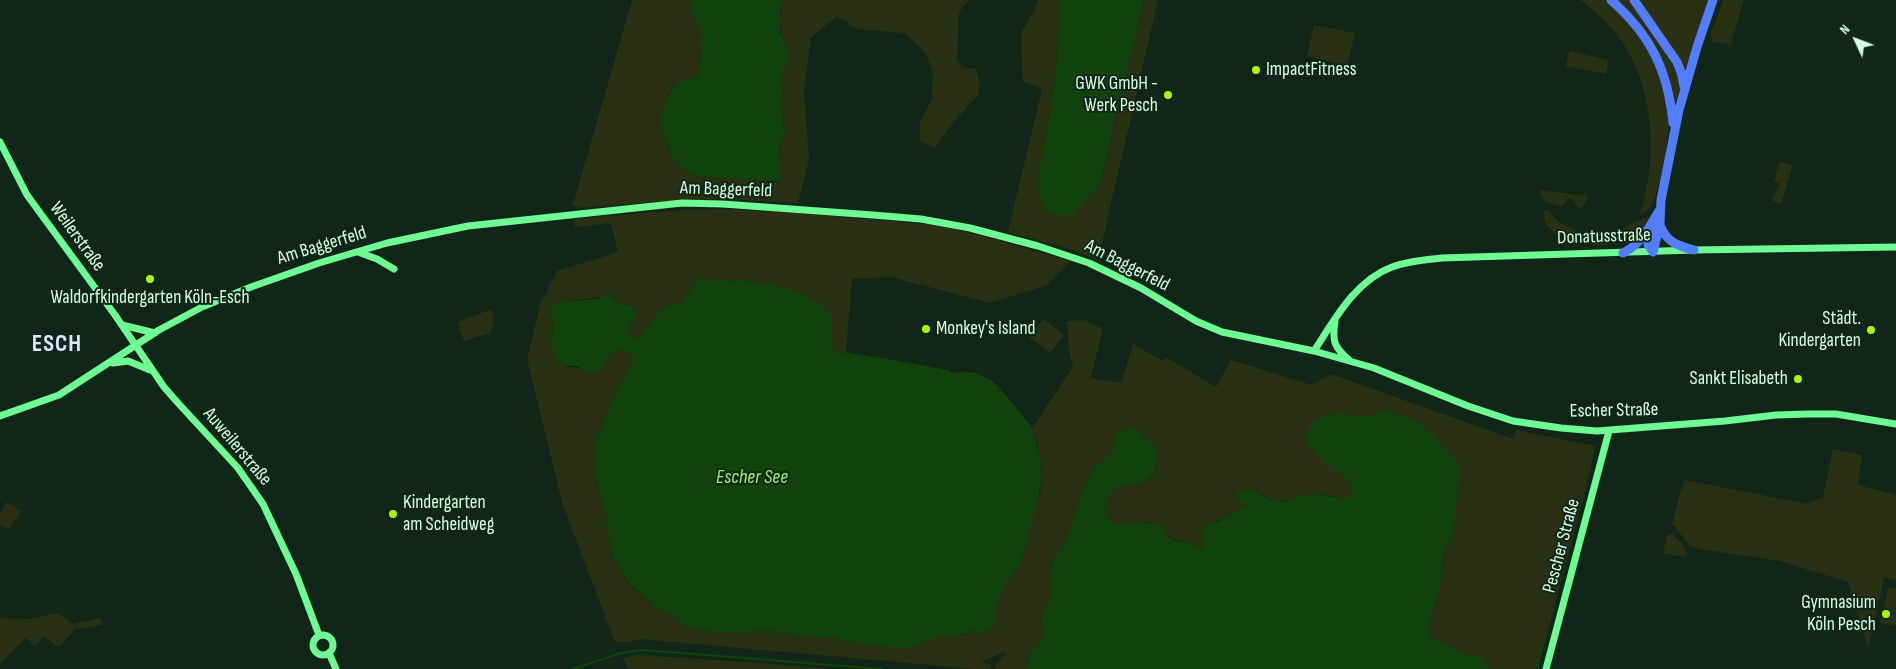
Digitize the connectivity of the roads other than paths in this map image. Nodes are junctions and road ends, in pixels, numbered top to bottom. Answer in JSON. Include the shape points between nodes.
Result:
{"nodes":[{"id":1,"x":1611,"y":0,"type":"edge"},
{"id":2,"x":1634,"y":0,"type":"edge"},
{"id":3,"x":1713,"y":0,"type":"edge"},
{"id":4,"x":1684,"y":91,"type":"junction"},
{"id":5,"x":1674,"y":132,"type":"junction"},
{"id":6,"x":0,"y":142,"type":"edge"},
{"id":7,"x":1660,"y":211,"type":"junction"},
{"id":8,"x":1660,"y":224,"type":"junction"},
{"id":9,"x":1896,"y":247,"type":"edge"},
{"id":10,"x":1694,"y":250,"type":"junction"},
{"id":11,"x":357,"y":252,"type":"junction"},
{"id":12,"x":1653,"y":252,"type":"junction"},
{"id":13,"x":1623,"y":253,"type":"junction"},
{"id":14,"x":394,"y":269,"type":"dead end"},
{"id":15,"x":1336,"y":319,"type":"junction"},
{"id":16,"x":122,"y":325,"type":"junction"},
{"id":17,"x":155,"y":333,"type":"junction"},
{"id":18,"x":135,"y":346,"type":"junction"},
{"id":19,"x":1314,"y":351,"type":"junction"},
{"id":20,"x":1351,"y":361,"type":"junction"},
{"id":21,"x":108,"y":365,"type":"junction"},
{"id":22,"x":153,"y":371,"type":"junction"},
{"id":23,"x":0,"y":416,"type":"edge"},
{"id":24,"x":1896,"y":424,"type":"edge"},
{"id":25,"x":1609,"y":431,"type":"junction"},
{"id":26,"x":319,"y":635,"type":"junction"},
{"id":27,"x":329,"y":654,"type":"junction"},
{"id":28,"x":336,"y":669,"type":"edge"},
{"id":29,"x":1546,"y":669,"type":"edge"}],
"edges":[{"from":1,"to":5,"type":"highway","via":[[1635,23],[1658,60],[1670,93]]},
{"from":2,"to":4,"type":"highway","via":[[1679,67]]},
{"from":3,"to":4,"type":"highway"},
{"from":4,"to":5,"type":"highway"},
{"from":5,"to":7,"type":"highway"},
{"from":6,"to":16,"type":"main road","name":"Weilerstraße","via":[[27,195]]},
{"from":7,"to":8,"type":"highway"},
{"from":7,"to":12,"type":"highway","via":[[1649,241]]},
{"from":7,"to":13,"type":"highway","via":[[1640,241]]},
{"from":8,"to":10,"type":"highway","via":[[1669,240]]},
{"from":8,"to":12,"type":"highway"},
{"from":9,"to":10,"type":"main road","name":"Donatusstraße"},
{"from":10,"to":12,"type":"main road","name":"Donatusstraße"},
{"from":11,"to":14,"type":"main road","via":[[377,258]]},
{"from":11,"to":17,"type":"main road","name":"Am Baggerfeld","via":[[251,286],[202,307]]},
{"from":11,"to":19,"type":"main road","name":"Am Baggerfeld","via":[[468,226],[682,203],[921,219],[970,228],[1078,258],[1222,332]]},
{"from":12,"to":13,"type":"main road","name":"Donatusstraße"},
{"from":13,"to":15,"type":"main road","name":"Donatusstraße","via":[[1414,261],[1395,266],[1368,280]]},
{"from":15,"to":19,"type":"main road","name":"Donatusstraße"},
{"from":15,"to":20,"type":"main road","via":[[1334,341],[1338,350]]},
{"from":16,"to":17,"type":"main road"},
{"from":16,"to":18,"type":"main road","name":"Weilerstraße"},
{"from":17,"to":18,"type":"main road","name":"Am Baggerfeld"},
{"from":18,"to":21,"type":"main road","name":"Am Baggerfeld"},
{"from":18,"to":22,"type":"main road","name":"Auweilerstraße"},
{"from":19,"to":20,"type":"main road","name":"Escher Straße"},
{"from":20,"to":25,"type":"main road","name":"Escher Straße","via":[[1513,420]]},
{"from":21,"to":22,"type":"main road","via":[[128,361]]},
{"from":21,"to":23,"type":"main road","name":"Am Baggerfeld","via":[[59,395]]},
{"from":22,"to":26,"type":"main road","name":"Auweilerstraße","via":[[238,468],[263,504],[296,574]]},
{"from":24,"to":25,"type":"main road","name":"Escher Straße","via":[[1836,414],[1808,414]]},
{"from":25,"to":29,"type":"main road","name":"Pescher Straße"},
{"from":26,"to":27,"type":"main road","via":[[328,635],[333,642]]},
{"from":26,"to":27,"type":"main road","via":[[315,638],[314,649],[320,655]]},
{"from":27,"to":28,"type":"main road"}]}
